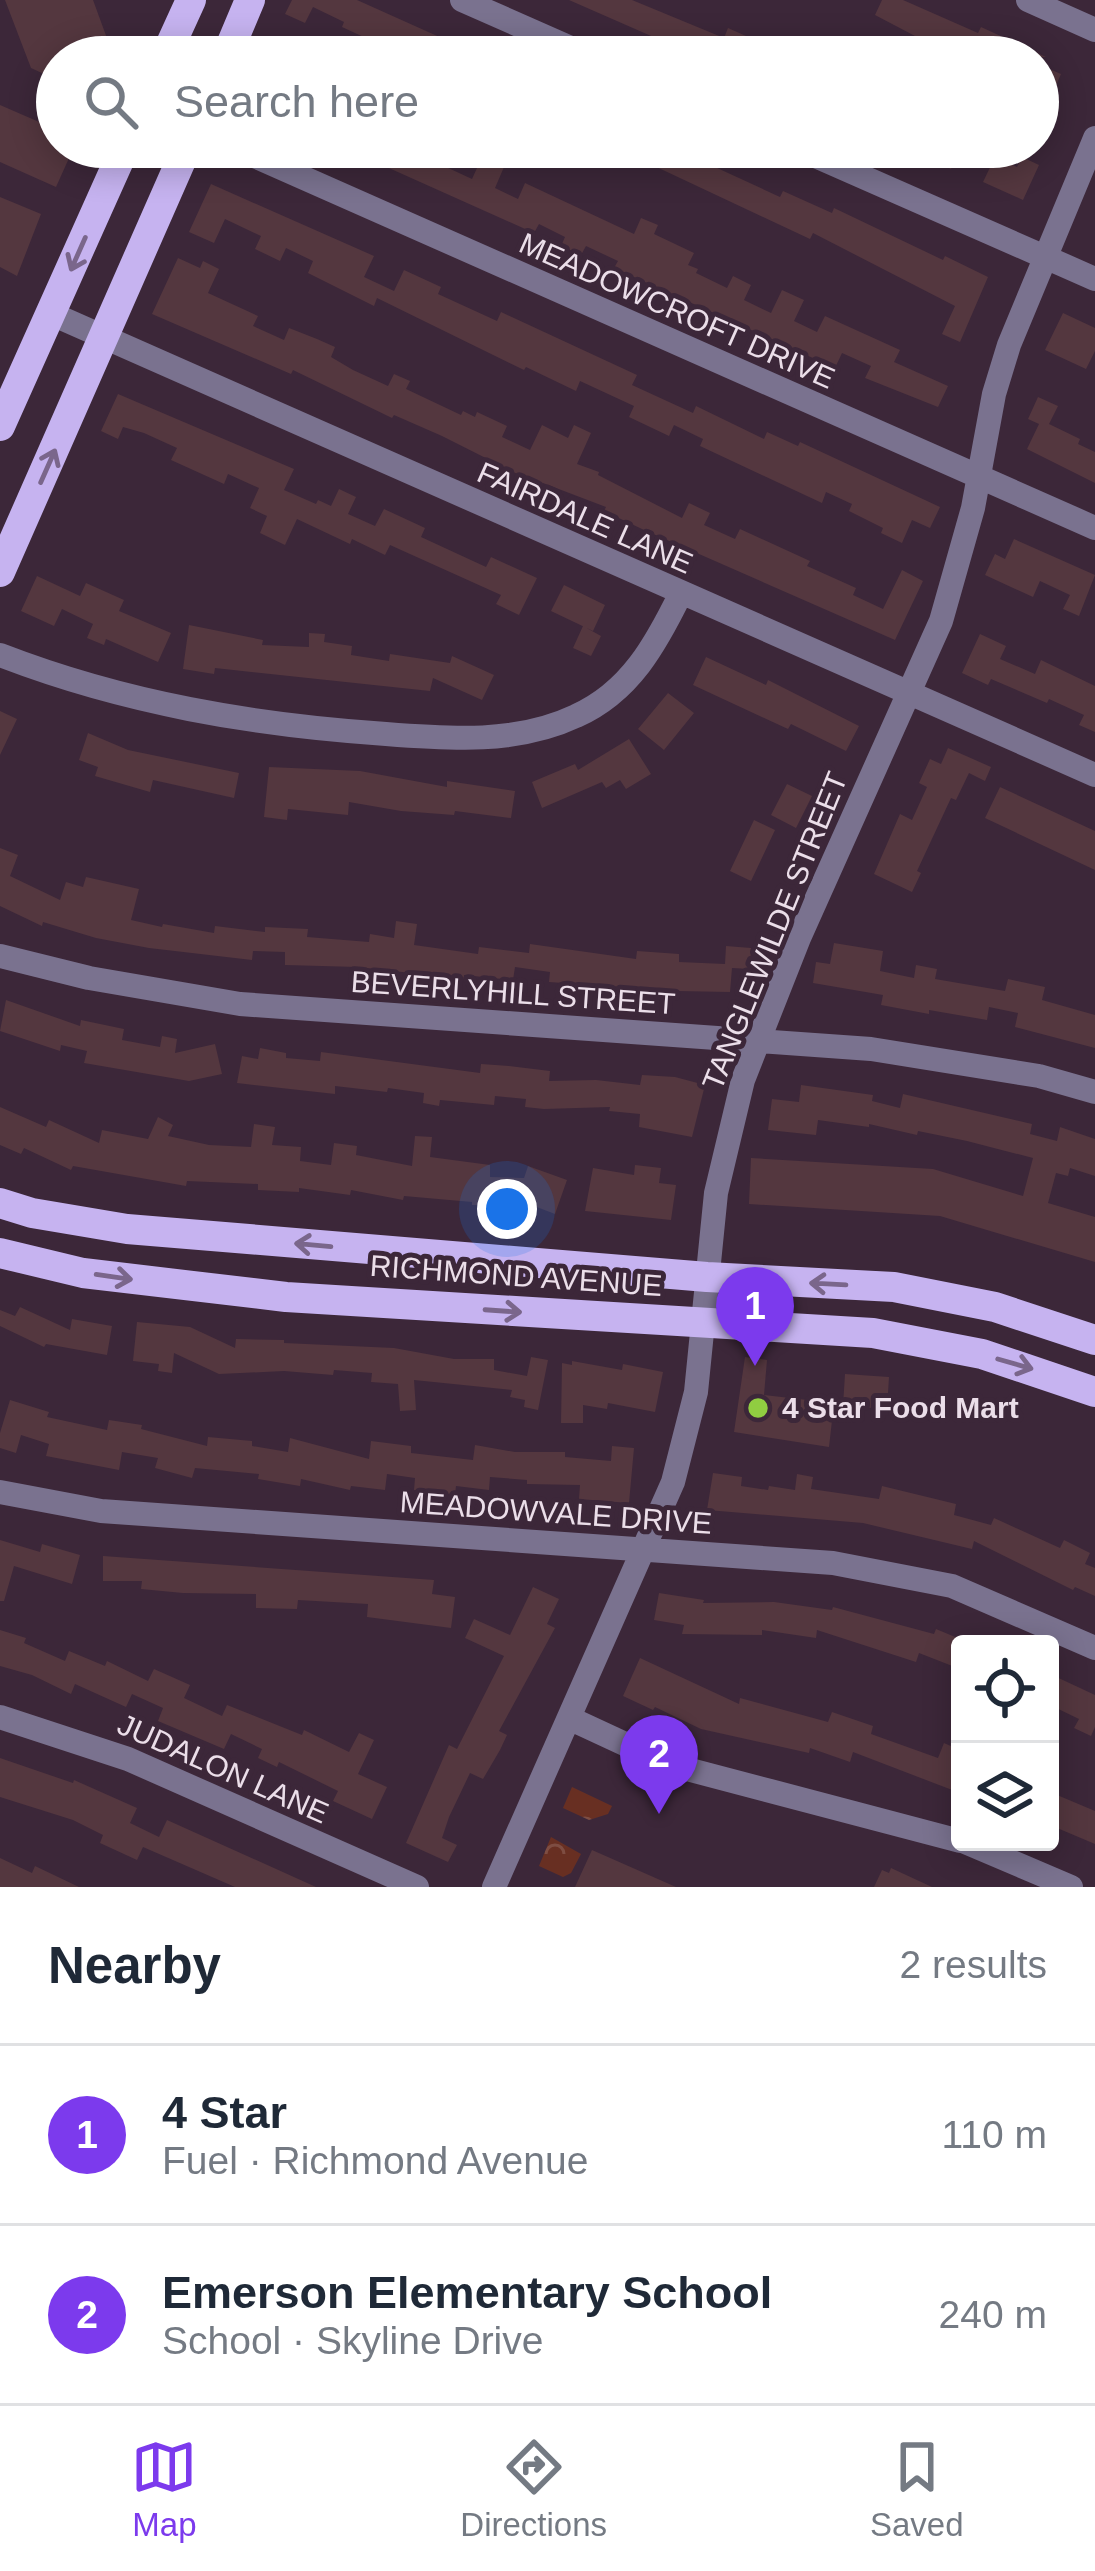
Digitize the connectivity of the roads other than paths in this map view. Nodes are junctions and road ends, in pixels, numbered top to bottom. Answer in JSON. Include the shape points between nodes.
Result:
{"nodes":[{"id":1,"x":191,"y":0,"type":"edge"},
{"id":2,"x":250,"y":0,"type":"edge"},
{"id":3,"x":462,"y":0,"type":"edge"},
{"id":4,"x":1028,"y":0,"type":"edge"},
{"id":5,"x":1095,"y":30,"type":"edge"},
{"id":6,"x":175,"y":36,"type":"edge"},
{"id":7,"x":235,"y":36,"type":"edge"},
{"id":8,"x":543,"y":36,"type":"edge"},
{"id":9,"x":1095,"y":138,"type":"edge"},
{"id":10,"x":116,"y":168,"type":"edge"},
{"id":11,"x":179,"y":168,"type":"edge"},
{"id":12,"x":282,"y":168,"type":"edge"},
{"id":13,"x":843,"y":168,"type":"edge"},
{"id":14,"x":1044,"y":257,"type":"junction"},
{"id":15,"x":1095,"y":279,"type":"edge"},
{"id":16,"x":52,"y":314,"type":"junction"},
{"id":17,"x":105,"y":338,"type":"junction"},
{"id":18,"x":0,"y":426,"type":"edge"},
{"id":19,"x":979,"y":478,"type":"junction"},
{"id":20,"x":1095,"y":528,"type":"edge"},
{"id":21,"x":0,"y":572,"type":"edge"},
{"id":22,"x":681,"y":593,"type":"junction"},
{"id":23,"x":0,"y":655,"type":"edge"},
{"id":24,"x":908,"y":694,"type":"junction"},
{"id":25,"x":1095,"y":775,"type":"edge"},
{"id":26,"x":0,"y":956,"type":"edge"},
{"id":27,"x":758,"y":1040,"type":"junction"},
{"id":28,"x":1095,"y":1092,"type":"edge"},
{"id":29,"x":0,"y":1203,"type":"edge"},
{"id":30,"x":194,"y":1235,"type":"junction"},
{"id":31,"x":0,"y":1252,"type":"edge"},
{"id":32,"x":707,"y":1277,"type":"junction"},
{"id":33,"x":190,"y":1286,"type":"junction"},
{"id":34,"x":944,"y":1296,"type":"junction"},
{"id":35,"x":702,"y":1324,"type":"junction"},
{"id":36,"x":1095,"y":1340,"type":"edge"},
{"id":37,"x":933,"y":1344,"type":"junction"},
{"id":38,"x":1095,"y":1392,"type":"edge"},
{"id":39,"x":0,"y":1492,"type":"edge"},
{"id":40,"x":645,"y":1549,"type":"junction"},
{"id":41,"x":1095,"y":1648,"type":"edge"},
{"id":42,"x":0,"y":1717,"type":"edge"},
{"id":43,"x":571,"y":1720,"type":"junction"},
{"id":44,"x":951,"y":1838,"type":"edge"},
{"id":45,"x":986,"y":1851,"type":"edge"},
{"id":46,"x":417,"y":1887,"type":"edge"},
{"id":47,"x":494,"y":1887,"type":"edge"},
{"id":48,"x":1071,"y":1887,"type":"edge"}],
"edges":[{"from":1,"to":6,"type":"main road"},
{"from":2,"to":7,"type":"main road"},
{"from":3,"to":8,"type":"street"},
{"from":4,"to":5,"type":"street"},
{"from":9,"to":14,"type":"street","name":"TANGLEWILDE STREET"},
{"from":10,"to":16,"type":"main road","one_way":true},
{"from":11,"to":17,"type":"main road"},
{"from":12,"to":19,"type":"street","name":"MEADOWCROFT DRIVE"},
{"from":13,"to":14,"type":"street"},
{"from":14,"to":15,"type":"street"},
{"from":14,"to":19,"type":"street","name":"TANGLEWILDE STREET","via":[[994,394]]},
{"from":16,"to":17,"type":"street","name":"FAIRDALE LANE"},
{"from":16,"to":18,"type":"main road"},
{"from":21,"to":17,"type":"main road","one_way":true},
{"from":17,"to":22,"type":"street","name":"FAIRDALE LANE"},
{"from":19,"to":20,"type":"street","name":"MEADOWCROFT DRIVE"},
{"from":19,"to":24,"type":"street","name":"TANGLEWILDE STREET","via":[[941,621]]},
{"from":22,"to":23,"type":"street","via":[[653,650],[624,685],[578,716],[523,735],[445,738],[244,720],[143,701]]},
{"from":22,"to":24,"type":"street","name":"FAIRDALE LANE"},
{"from":24,"to":25,"type":"street","name":"FAIRDALE LANE"},
{"from":24,"to":27,"type":"street","name":"TANGLEWILDE STREET"},
{"from":26,"to":27,"type":"street","name":"BEVERLYHILL STREET","via":[[240,1004]]},
{"from":27,"to":28,"type":"street","name":"BEVERLYHILL STREET","via":[[920,1054]]},
{"from":27,"to":32,"type":"street","name":"TANGLEWILDE STREET","via":[[727,1135]]},
{"from":29,"to":30,"type":"main road","name":"RICHMOND AVENUE"},
{"from":32,"to":30,"type":"main road","name":"RICHMOND AVENUE","one_way":true},
{"from":30,"to":33,"type":"main road"},
{"from":31,"to":33,"type":"main road","name":"RICHMOND AVENUE","one_way":true,"via":[[83,1273]]},
{"from":34,"to":32,"type":"main road","name":"RICHMOND AVENUE","one_way":true},
{"from":32,"to":35,"type":"street","name":"TANGLEWILDE STREET"},
{"from":33,"to":35,"type":"main road","name":"RICHMOND AVENUE","one_way":true},
{"from":34,"to":36,"type":"main road","name":"RICHMOND AVENUE"},
{"from":34,"to":37,"type":"main road"},
{"from":35,"to":37,"type":"main road","name":"RICHMOND AVENUE"},
{"from":35,"to":40,"type":"street","name":"TANGLEWILDE STREET","via":[[688,1435]]},
{"from":37,"to":38,"type":"main road","name":"RICHMOND AVENUE","one_way":true},
{"from":39,"to":40,"type":"street","name":"MEADOWVALE DRIVE","via":[[101,1511]]},
{"from":40,"to":41,"type":"street","name":"MEADOWVALE DRIVE","via":[[901,1574],[952,1586]]},
{"from":40,"to":43,"type":"street","name":"TANGLEWILDE STREET"},
{"from":42,"to":46,"type":"street","name":"JUDALON LANE","via":[[111,1752]]},
{"from":43,"to":44,"type":"street","via":[[668,1764]]},
{"from":43,"to":47,"type":"street","name":"TANGLEWILDE STREET"},
{"from":45,"to":48,"type":"street"}]}
